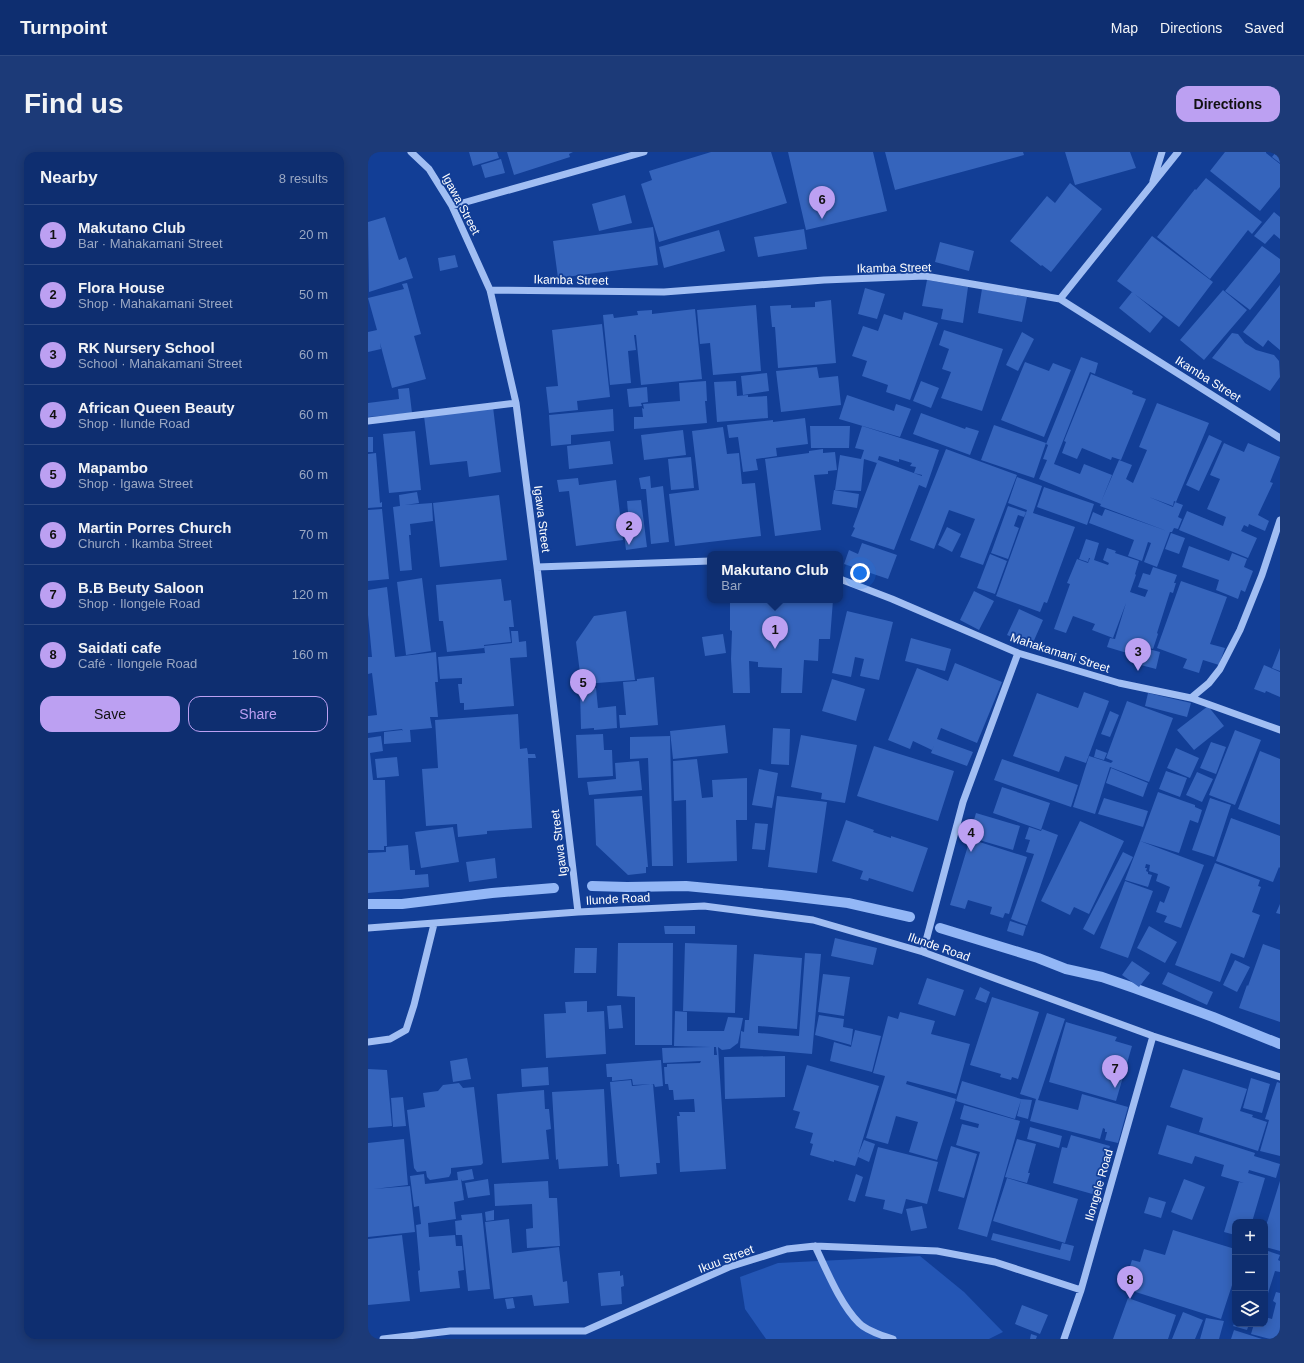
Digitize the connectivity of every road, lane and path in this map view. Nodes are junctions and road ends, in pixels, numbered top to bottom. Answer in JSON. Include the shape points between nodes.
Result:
{"nodes":[{"id":1,"x":411,"y":152,"type":"edge"},
{"id":2,"x":644,"y":152,"type":"edge"},
{"id":3,"x":1162,"y":152,"type":"edge"},
{"id":4,"x":1178,"y":152,"type":"edge"},
{"id":5,"x":1152,"y":185,"type":"junction"},
{"id":6,"x":452,"y":206,"type":"junction"},
{"id":7,"x":490,"y":290,"type":"junction"},
{"id":8,"x":1060,"y":298,"type":"junction"},
{"id":9,"x":516,"y":403,"type":"junction"},
{"id":10,"x":368,"y":421,"type":"edge"},
{"id":11,"x":1280,"y":438,"type":"edge"},
{"id":12,"x":1280,"y":520,"type":"edge"},
{"id":13,"x":707,"y":561,"type":"edge"},
{"id":14,"x":537,"y":567,"type":"junction"},
{"id":15,"x":843,"y":580,"type":"edge"},
{"id":16,"x":1018,"y":653,"type":"junction"},
{"id":17,"x":1191,"y":698,"type":"junction"},
{"id":18,"x":1280,"y":730,"type":"edge"},
{"id":19,"x":578,"y":912,"type":"junction"},
{"id":20,"x":434,"y":924,"type":"junction"},
{"id":21,"x":368,"y":928,"type":"edge"},
{"id":22,"x":923,"y":952,"type":"junction"},
{"id":23,"x":1153,"y":1036,"type":"junction"},
{"id":24,"x":368,"y":1042,"type":"edge"},
{"id":25,"x":1280,"y":1077,"type":"edge"},
{"id":26,"x":815,"y":1246,"type":"junction"},
{"id":27,"x":1081,"y":1290,"type":"junction"},
{"id":28,"x":383,"y":1339,"type":"edge"},
{"id":29,"x":892,"y":1339,"type":"edge"},
{"id":30,"x":1064,"y":1339,"type":"edge"}],
"edges":[{"from":1,"to":6,"type":"street","name":"Igawa Street","via":[[429,169]]},
{"from":2,"to":6,"type":"street"},
{"from":3,"to":5,"type":"street"},
{"from":4,"to":5,"type":"street"},
{"from":5,"to":8,"type":"street"},
{"from":6,"to":7,"type":"street","name":"Igawa Street"},
{"from":7,"to":8,"type":"street","name":"Ikamba Street","via":[[664,292],[824,280],[925,276]]},
{"from":7,"to":9,"type":"street","name":"Igawa Street"},
{"from":8,"to":11,"type":"street","name":"Ikamba Street"},
{"from":9,"to":10,"type":"street"},
{"from":9,"to":14,"type":"street","name":"Igawa Street"},
{"from":12,"to":17,"type":"street","via":[[1240,630],[1220,669],[1209,683]]},
{"from":13,"to":14,"type":"street"},
{"from":14,"to":19,"type":"street","name":"Igawa Street"},
{"from":15,"to":16,"type":"street","name":"Mahakamani Street"},
{"from":16,"to":17,"type":"street","name":"Mahakamani Street","via":[[1119,683]]},
{"from":16,"to":22,"type":"street","via":[[963,802]]},
{"from":17,"to":18,"type":"street","name":"Mahakamani Street"},
{"from":19,"to":20,"type":"street","name":"Ilunde Road"},
{"from":19,"to":22,"type":"street","name":"Ilunde Road","via":[[704,906],[813,920]]},
{"from":20,"to":21,"type":"street","name":"Ilunde Road"},
{"from":20,"to":24,"type":"street","via":[[406,1030],[390,1039]]},
{"from":22,"to":23,"type":"street","name":"Ilunde Road"},
{"from":23,"to":25,"type":"street","name":"Ilunde Road"},
{"from":23,"to":27,"type":"street","name":"Ilongele Road"},
{"from":26,"to":27,"type":"street","name":"Ikuu Street","via":[[937,1251],[995,1262]]},
{"from":26,"to":28,"type":"street","name":"Ikuu Street","via":[[787,1249],[729,1267],[585,1331],[450,1331]]},
{"from":26,"to":29,"type":"street","via":[[844,1303],[860,1324]]},
{"from":27,"to":30,"type":"street","name":"Ilongele Road"}]}
